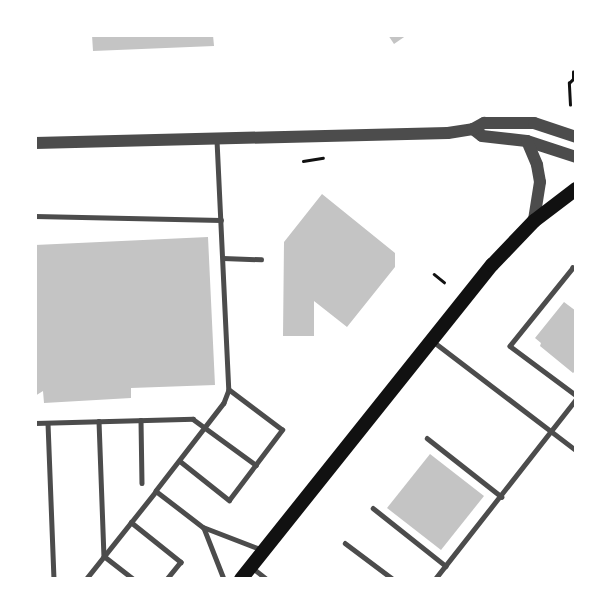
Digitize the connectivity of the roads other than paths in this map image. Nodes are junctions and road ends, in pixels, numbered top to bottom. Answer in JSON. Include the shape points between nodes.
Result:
{"nodes":[{"id":1,"x":473,"y":129,"type":"junction"},
{"id":2,"x":576,"y":137,"type":"edge"},
{"id":3,"x":217,"y":139,"type":"junction"},
{"id":4,"x":527,"y":141,"type":"junction"},
{"id":5,"x":35,"y":144,"type":"edge"},
{"id":6,"x":576,"y":157,"type":"edge"},
{"id":7,"x":576,"y":189,"type":"edge"},
{"id":8,"x":35,"y":216,"type":"edge"},
{"id":9,"x":221,"y":220,"type":"junction"},
{"id":10,"x":534,"y":221,"type":"junction"},
{"id":11,"x":223,"y":258,"type":"junction"},
{"id":12,"x":261,"y":258,"type":"dead end"},
{"id":13,"x":576,"y":270,"type":"edge"},
{"id":14,"x":431,"y":340,"type":"junction"},
{"id":15,"x":229,"y":390,"type":"junction"},
{"id":16,"x":576,"y":397,"type":"edge"},
{"id":17,"x":141,"y":420,"type":"junction"},
{"id":18,"x":99,"y":421,"type":"junction"},
{"id":19,"x":35,"y":423,"type":"edge"},
{"id":20,"x":48,"y":423,"type":"junction"},
{"id":21,"x":206,"y":427,"type":"junction"},
{"id":22,"x":552,"y":431,"type":"junction"},
{"id":23,"x":427,"y":438,"type":"dead end"},
{"id":24,"x":576,"y":450,"type":"edge"},
{"id":25,"x":180,"y":461,"type":"junction"},
{"id":26,"x":256,"y":465,"type":"junction"},
{"id":27,"x":142,"y":483,"type":"dead end"},
{"id":28,"x":156,"y":491,"type":"junction"},
{"id":29,"x":502,"y":497,"type":"junction"},
{"id":30,"x":373,"y":508,"type":"dead end"},
{"id":31,"x":131,"y":522,"type":"junction"},
{"id":32,"x":203,"y":527,"type":"junction"},
{"id":33,"x":345,"y":542,"type":"dead end"},
{"id":34,"x":264,"y":550,"type":"junction"},
{"id":35,"x":104,"y":556,"type":"junction"},
{"id":36,"x":251,"y":566,"type":"junction"},
{"id":37,"x":446,"y":566,"type":"junction"},
{"id":38,"x":54,"y":579,"type":"edge"},
{"id":39,"x":86,"y":579,"type":"edge"},
{"id":40,"x":133,"y":579,"type":"edge"},
{"id":41,"x":167,"y":579,"type":"edge"},
{"id":42,"x":224,"y":579,"type":"edge"},
{"id":43,"x":241,"y":579,"type":"edge"},
{"id":44,"x":267,"y":579,"type":"edge"},
{"id":45,"x":393,"y":579,"type":"edge"},
{"id":46,"x":435,"y":579,"type":"edge"}],
"edges":[{"from":1,"to":2,"type":"street","via":[[484,123],[534,123]]},
{"from":1,"to":3,"type":"street"},
{"from":1,"to":4,"type":"street","via":[[482,136]]},
{"from":3,"to":5,"type":"street"},
{"from":3,"to":9,"type":"lane"},
{"from":4,"to":6,"type":"street"},
{"from":4,"to":10,"type":"street","via":[[540,182]]},
{"from":7,"to":10,"type":"main road"},
{"from":8,"to":9,"type":"lane"},
{"from":9,"to":11,"type":"lane"},
{"from":10,"to":14,"type":"main road"},
{"from":11,"to":12,"type":"lane"},
{"from":11,"to":15,"type":"lane"},
{"from":13,"to":16,"type":"lane","via":[[573,268],[510,346]]},
{"from":14,"to":22,"type":"lane"},
{"from":14,"to":34,"type":"main road"},
{"from":15,"to":21,"type":"lane"},
{"from":15,"to":26,"type":"lane","via":[[282,430]]},
{"from":16,"to":22,"type":"lane"},
{"from":17,"to":18,"type":"lane"},
{"from":17,"to":21,"type":"lane","via":[[193,419]]},
{"from":17,"to":27,"type":"lane"},
{"from":18,"to":20,"type":"lane"},
{"from":18,"to":35,"type":"lane"},
{"from":19,"to":20,"type":"lane"},
{"from":20,"to":38,"type":"lane"},
{"from":21,"to":25,"type":"lane"},
{"from":21,"to":26,"type":"lane"},
{"from":22,"to":24,"type":"lane"},
{"from":22,"to":29,"type":"lane"},
{"from":23,"to":29,"type":"lane"},
{"from":25,"to":26,"type":"lane","via":[[229,500]]},
{"from":25,"to":28,"type":"lane"},
{"from":28,"to":31,"type":"lane"},
{"from":28,"to":32,"type":"lane"},
{"from":29,"to":37,"type":"lane"},
{"from":30,"to":37,"type":"lane"},
{"from":31,"to":35,"type":"lane"},
{"from":31,"to":41,"type":"lane","via":[[181,562]]},
{"from":32,"to":34,"type":"lane"},
{"from":32,"to":42,"type":"lane"},
{"from":33,"to":45,"type":"lane"},
{"from":34,"to":36,"type":"main road"},
{"from":35,"to":39,"type":"lane"},
{"from":35,"to":40,"type":"lane"},
{"from":36,"to":43,"type":"main road"},
{"from":36,"to":44,"type":"lane"},
{"from":37,"to":46,"type":"lane"}]}
